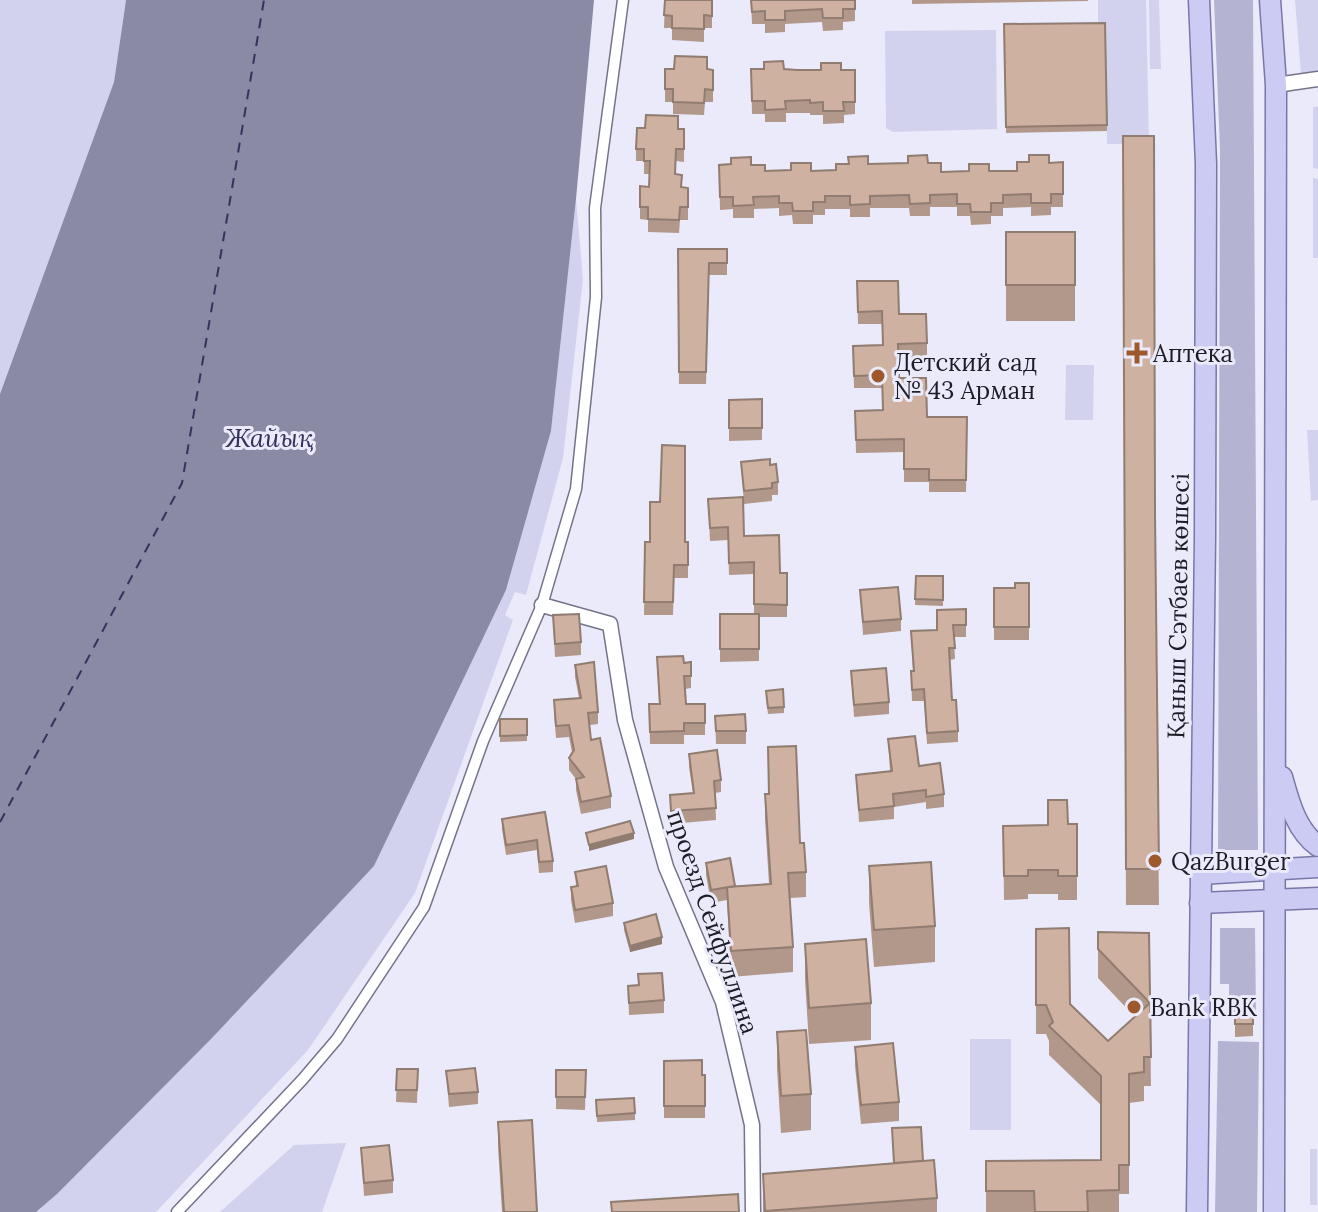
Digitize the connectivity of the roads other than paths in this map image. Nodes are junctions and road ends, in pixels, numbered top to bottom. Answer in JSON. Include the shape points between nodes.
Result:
{"nodes":[{"id":1,"x":623,"y":0,"type":"edge"},
{"id":2,"x":1199,"y":0,"type":"edge"},
{"id":3,"x":1270,"y":0,"type":"edge"},
{"id":4,"x":1318,"y":79,"type":"edge"},
{"id":5,"x":1276,"y":85,"type":"junction"},
{"id":6,"x":542,"y":605,"type":"junction"},
{"id":7,"x":1275,"y":757,"type":"junction"},
{"id":8,"x":1318,"y":846,"type":"edge"},
{"id":9,"x":1318,"y":867,"type":"edge"},
{"id":10,"x":1275,"y":871,"type":"junction"},
{"id":11,"x":1200,"y":874,"type":"junction"},
{"id":12,"x":1318,"y":898,"type":"edge"},
{"id":13,"x":1275,"y":901,"type":"junction"},
{"id":14,"x":1200,"y":903,"type":"junction"},
{"id":15,"x":177,"y":1212,"type":"edge"},
{"id":16,"x":753,"y":1212,"type":"edge"},
{"id":17,"x":1197,"y":1212,"type":"edge"},
{"id":18,"x":1274,"y":1212,"type":"edge"}],
"edges":[{"from":1,"to":6,"type":"street","via":[[595,208],[596,297],[576,489]]},
{"from":2,"to":11,"type":"main road","name":"Қаныш Сәтбаев көшесі","via":[[1206,164]]},
{"from":3,"to":5,"type":"main road"},
{"from":4,"to":5,"type":"street"},
{"from":5,"to":7,"type":"main road"},
{"from":6,"to":15,"type":"street","via":[[483,741],[424,907],[337,1039]]},
{"from":6,"to":16,"type":"street","name":"проезд Сейфуллина","via":[[610,624],[625,720],[666,867],[723,1002],[752,1125]]},
{"from":7,"to":8,"type":"main road","via":[[1296,818]]},
{"from":7,"to":10,"type":"main road"},
{"from":9,"to":10,"type":"main road"},
{"from":10,"to":11,"type":"main road"},
{"from":10,"to":13,"type":"main road"},
{"from":11,"to":14,"type":"main road","name":"Қаныш Сәтбаев көшесі"},
{"from":12,"to":13,"type":"main road"},
{"from":13,"to":14,"type":"main road"},
{"from":13,"to":18,"type":"main road"},
{"from":14,"to":17,"type":"main road","name":"Қаныш Сәтбаев көшесі"}]}
